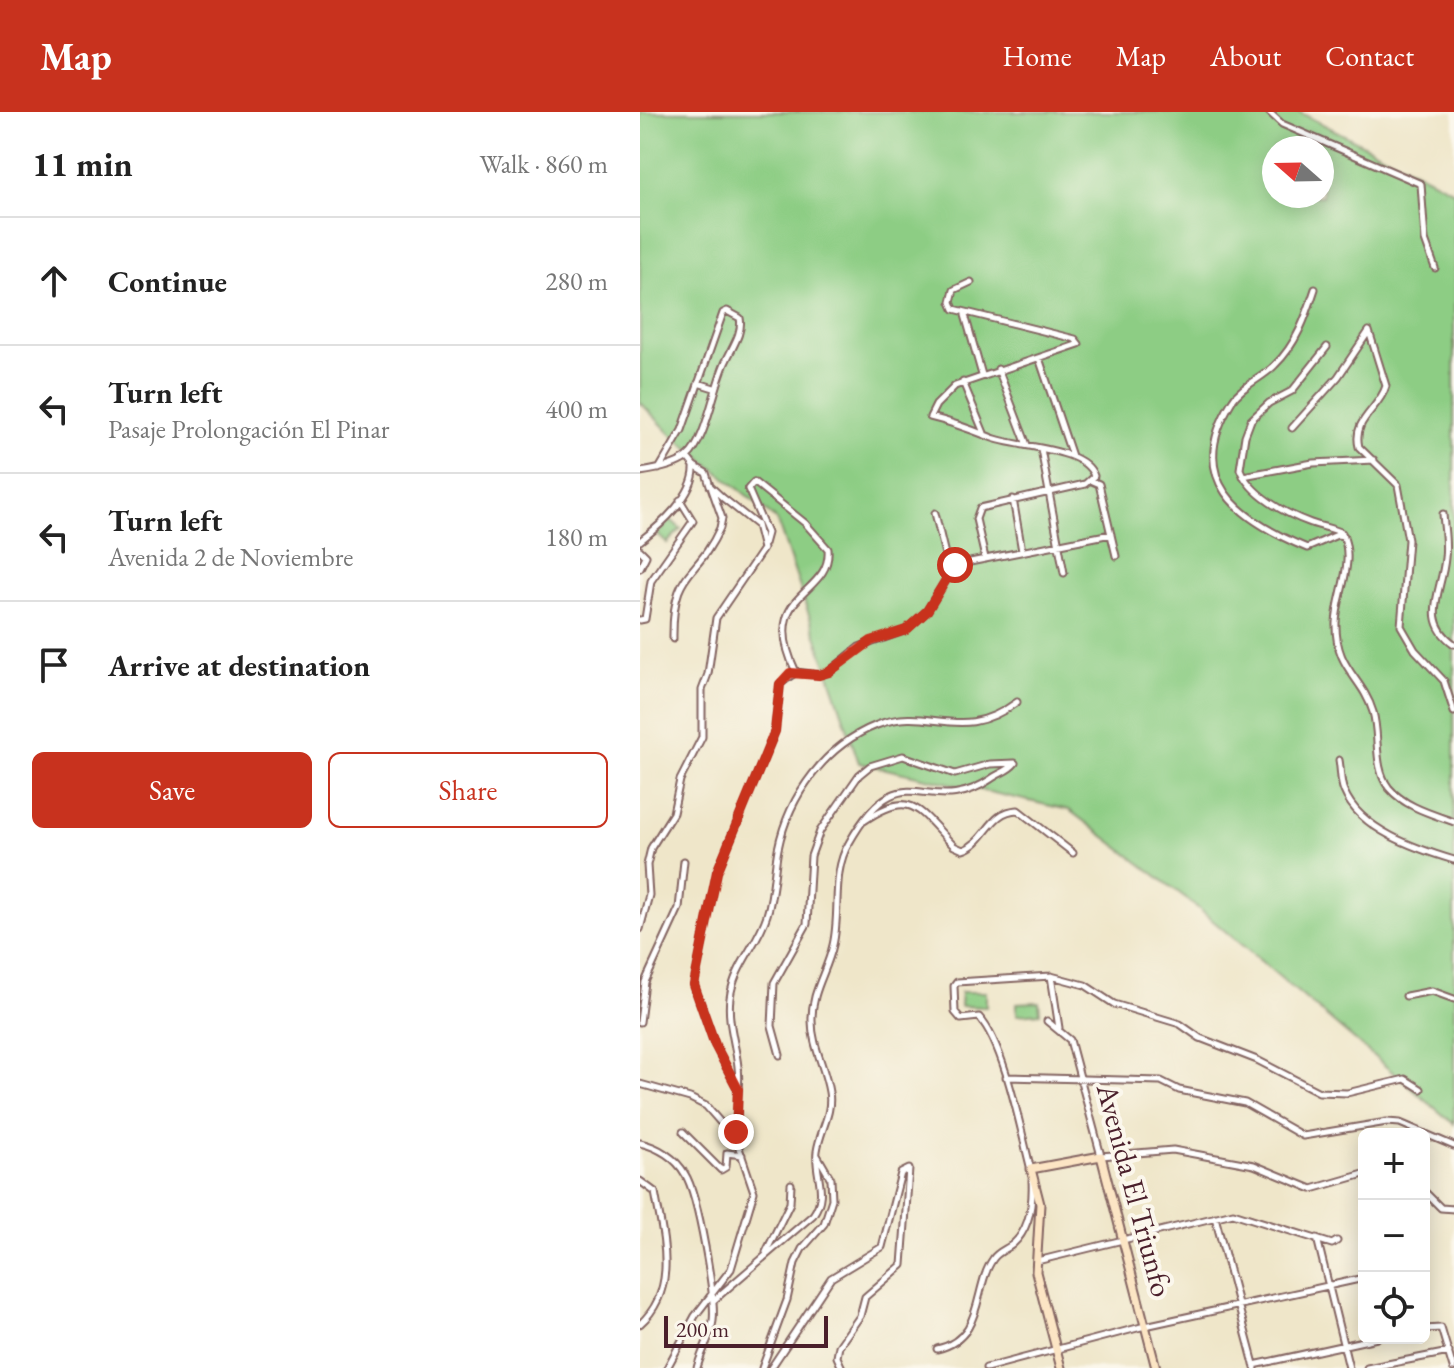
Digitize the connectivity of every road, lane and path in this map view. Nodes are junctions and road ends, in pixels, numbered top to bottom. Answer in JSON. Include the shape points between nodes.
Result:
{"nodes":[{"id":1,"x":1269,"y":112,"type":"edge"},
{"id":2,"x":1435,"y":268,"type":"dead end"},
{"id":3,"x":971,"y":282,"type":"dead end"},
{"id":4,"x":1315,"y":289,"type":"dead end"},
{"id":5,"x":965,"y":314,"type":"junction"},
{"id":6,"x":1327,"y":347,"type":"dead end"},
{"id":7,"x":1039,"y":358,"type":"junction"},
{"id":8,"x":998,"y":369,"type":"junction"},
{"id":9,"x":982,"y":375,"type":"junction"},
{"id":10,"x":963,"y":382,"type":"junction"},
{"id":11,"x":698,"y":383,"type":"junction"},
{"id":12,"x":714,"y":388,"type":"junction"},
{"id":13,"x":1292,"y":428,"type":"dead end"},
{"id":14,"x":985,"y":434,"type":"junction"},
{"id":15,"x":1028,"y":446,"type":"junction"},
{"id":16,"x":1040,"y":448,"type":"junction"},
{"id":17,"x":687,"y":457,"type":"junction"},
{"id":18,"x":1073,"y":457,"type":"junction"},
{"id":19,"x":1375,"y":460,"type":"junction"},
{"id":20,"x":694,"y":466,"type":"junction"},
{"id":21,"x":659,"y":469,"type":"junction"},
{"id":22,"x":640,"y":472,"type":"edge"},
{"id":23,"x":1243,"y":476,"type":"junction"},
{"id":24,"x":1092,"y":481,"type":"junction"},
{"id":25,"x":710,"y":486,"type":"junction"},
{"id":26,"x":1046,"y":493,"type":"junction"},
{"id":27,"x":1013,"y":499,"type":"junction"},
{"id":28,"x":680,"y":500,"type":"junction"},
{"id":29,"x":935,"y":513,"type":"dead end"},
{"id":30,"x":1443,"y":514,"type":"dead end"},
{"id":31,"x":1111,"y":534,"type":"junction"},
{"id":32,"x":1344,"y":536,"type":"junction"},
{"id":33,"x":640,"y":541,"type":"edge"},
{"id":34,"x":1057,"y":542,"type":"junction"},
{"id":35,"x":763,"y":549,"type":"junction"},
{"id":36,"x":640,"y":550,"type":"edge"},
{"id":37,"x":1022,"y":551,"type":"junction"},
{"id":38,"x":1116,"y":556,"type":"dead end"},
{"id":39,"x":985,"y":558,"type":"junction"},
{"id":40,"x":640,"y":568,"type":"edge"},
{"id":41,"x":950,"y":572,"type":"junction"},
{"id":42,"x":1064,"y":573,"type":"dead end"},
{"id":43,"x":640,"y":620,"type":"edge"},
{"id":44,"x":673,"y":639,"type":"dead end"},
{"id":45,"x":1454,"y":644,"type":"edge"},
{"id":46,"x":796,"y":672,"type":"junction"},
{"id":47,"x":1017,"y":702,"type":"dead end"},
{"id":48,"x":1454,"y":712,"type":"edge"},
{"id":49,"x":1339,"y":760,"type":"dead end"},
{"id":50,"x":1454,"y":822,"type":"edge"},
{"id":51,"x":860,"y":823,"type":"junction"},
{"id":52,"x":1073,"y":853,"type":"dead end"},
{"id":53,"x":1454,"y":860,"type":"edge"},
{"id":54,"x":684,"y":861,"type":"dead end"},
{"id":55,"x":640,"y":929,"type":"edge"},
{"id":56,"x":1051,"y":976,"type":"junction"},
{"id":57,"x":1406,"y":996,"type":"dead end"},
{"id":58,"x":1454,"y":999,"type":"edge"},
{"id":59,"x":1047,"y":1021,"type":"dead end"},
{"id":60,"x":640,"y":1022,"type":"edge"},
{"id":61,"x":1059,"y":1029,"type":"junction"},
{"id":62,"x":780,"y":1055,"type":"dead end"},
{"id":63,"x":1006,"y":1077,"type":"junction"},
{"id":64,"x":1081,"y":1078,"type":"junction"},
{"id":65,"x":640,"y":1084,"type":"edge"},
{"id":66,"x":738,"y":1089,"type":"junction"},
{"id":67,"x":1421,"y":1089,"type":"dead end"},
{"id":68,"x":683,"y":1132,"type":"dead end"},
{"id":69,"x":736,"y":1139,"type":"junction"},
{"id":70,"x":640,"y":1143,"type":"edge"},
{"id":71,"x":1454,"y":1146,"type":"edge"},
{"id":72,"x":817,"y":1154,"type":"junction"},
{"id":73,"x":742,"y":1155,"type":"junction"},
{"id":74,"x":1101,"y":1156,"type":"junction"},
{"id":75,"x":1031,"y":1169,"type":"junction"},
{"id":76,"x":1358,"y":1176,"type":"edge"},
{"id":77,"x":640,"y":1181,"type":"edge"},
{"id":78,"x":791,"y":1184,"type":"dead end"},
{"id":79,"x":1430,"y":1197,"type":"edge"},
{"id":80,"x":1454,"y":1209,"type":"edge"},
{"id":81,"x":1215,"y":1217,"type":"junction"},
{"id":82,"x":1317,"y":1238,"type":"junction"},
{"id":83,"x":1123,"y":1240,"type":"junction"},
{"id":84,"x":1337,"y":1241,"type":"dead end"},
{"id":85,"x":764,"y":1257,"type":"junction"},
{"id":86,"x":1036,"y":1261,"type":"junction"},
{"id":87,"x":1358,"y":1279,"type":"edge"},
{"id":88,"x":1328,"y":1284,"type":"junction"},
{"id":89,"x":711,"y":1292,"type":"junction"},
{"id":90,"x":714,"y":1300,"type":"junction"},
{"id":91,"x":1238,"y":1305,"type":"junction"},
{"id":92,"x":640,"y":1324,"type":"edge"},
{"id":93,"x":1145,"y":1326,"type":"junction"},
{"id":94,"x":1430,"y":1328,"type":"edge"},
{"id":95,"x":1358,"y":1341,"type":"edge"},
{"id":96,"x":1343,"y":1344,"type":"junction"},
{"id":97,"x":1055,"y":1348,"type":"junction"},
{"id":98,"x":937,"y":1349,"type":"dead end"},
{"id":99,"x":1449,"y":1352,"type":"junction"},
{"id":100,"x":1255,"y":1366,"type":"edge"},
{"id":101,"x":667,"y":1368,"type":"edge"},
{"id":102,"x":697,"y":1368,"type":"edge"},
{"id":103,"x":762,"y":1368,"type":"edge"},
{"id":104,"x":771,"y":1368,"type":"edge"},
{"id":105,"x":842,"y":1368,"type":"edge"},
{"id":106,"x":986,"y":1368,"type":"edge"},
{"id":107,"x":1061,"y":1368,"type":"edge"},
{"id":108,"x":1156,"y":1368,"type":"edge"},
{"id":109,"x":1349,"y":1368,"type":"edge"},
{"id":110,"x":1367,"y":1368,"type":"edge"},
{"id":111,"x":1453,"y":1368,"type":"edge"}],
"edges":[{"from":1,"to":2,"type":"street","via":[[1282,124],[1421,184],[1425,240]]},
{"from":3,"to":5,"type":"street","via":[[951,295],[954,309]]},
{"from":4,"to":32,"type":"street","via":[[1293,343],[1233,399],[1212,463],[1225,497],[1243,513],[1307,548]]},
{"from":5,"to":7,"type":"street","via":[[1078,340],[1074,348]]},
{"from":5,"to":9,"type":"street"},
{"from":6,"to":23,"type":"street","via":[[1292,391],[1251,420],[1240,461]]},
{"from":7,"to":8,"type":"street"},
{"from":7,"to":18,"type":"street"},
{"from":8,"to":9,"type":"street"},
{"from":8,"to":15,"type":"street"},
{"from":9,"to":10,"type":"street"},
{"from":10,"to":14,"type":"street"},
{"from":10,"to":14,"type":"street","via":[[930,417]]},
{"from":11,"to":12,"type":"street"},
{"from":11,"to":12,"type":"street","via":[[727,311],[742,323]]},
{"from":11,"to":21,"type":"street","via":[[677,440]]},
{"from":12,"to":17,"type":"street"},
{"from":13,"to":19,"type":"street","via":[[1338,377],[1368,330],[1386,386],[1362,421],[1357,439]]},
{"from":14,"to":15,"type":"street"},
{"from":15,"to":16,"type":"street"},
{"from":16,"to":18,"type":"street"},
{"from":16,"to":26,"type":"street"},
{"from":17,"to":20,"type":"street"},
{"from":17,"to":21,"type":"street"},
{"from":18,"to":24,"type":"street","via":[[1092,470]]},
{"from":19,"to":23,"type":"street","via":[[1313,463]]},
{"from":19,"to":48,"type":"street","via":[[1398,485],[1406,517],[1401,626],[1444,681]]},
{"from":20,"to":25,"type":"street","via":[[706,473]]},
{"from":20,"to":28,"type":"street","via":[[693,481]]},
{"from":21,"to":22,"type":"street"},
{"from":23,"to":32,"type":"street","via":[[1266,499]]},
{"from":24,"to":26,"type":"street"},
{"from":24,"to":31,"type":"street","via":[[1099,484]]},
{"from":25,"to":35,"type":"street","via":[[757,525]]},
{"from":25,"to":44,"type":"street","via":[[722,518],[720,528],[680,582],[673,602]]},
{"from":26,"to":27,"type":"street"},
{"from":26,"to":34,"type":"street"},
{"from":27,"to":37,"type":"street"},
{"from":27,"to":39,"type":"street","via":[[977,512]]},
{"from":28,"to":33,"type":"street"},
{"from":28,"to":43,"type":"street","via":[[693,521],[651,581],[645,619]]},
{"from":29,"to":41,"type":"street"},
{"from":30,"to":45,"type":"street","via":[[1445,560],[1435,612],[1438,630]]},
{"from":31,"to":34,"type":"street"},
{"from":31,"to":38,"type":"street"},
{"from":32,"to":50,"type":"street","via":[[1348,560],[1338,602],[1337,638],[1347,672],[1371,706],[1383,779],[1411,805]]},
{"from":34,"to":37,"type":"street"},
{"from":34,"to":42,"type":"street"},
{"from":35,"to":46,"type":"street","via":[[767,533],[748,489],[754,482],[828,549],[824,568],[784,624],[785,650]]},
{"from":35,"to":55,"type":"street","via":[[716,618],[702,690],[702,737],[680,780],[673,813],[651,848],[649,895]]},
{"from":36,"to":40,"type":"street","via":[[646,555]]},
{"from":37,"to":39,"type":"street"},
{"from":39,"to":41,"type":"street","via":[[962,562]]},
{"from":41,"to":46,"type":"street","via":[[927,611],[906,630],[871,641],[829,672]]},
{"from":46,"to":66,"type":"street","via":[[785,677],[775,731],[717,872],[694,985]]},
{"from":47,"to":66,"type":"street","via":[[1001,714],[967,725],[920,718],[878,725],[819,764],[788,818],[767,916],[736,975],[730,999]]},
{"from":49,"to":53,"type":"street","via":[[1345,793],[1363,815],[1395,837]]},
{"from":51,"to":52,"type":"street","via":[[902,803],[963,850],[995,818],[1018,810]]},
{"from":51,"to":62,"type":"street","via":[[882,798],[894,793],[955,796],[1015,763],[950,773],[903,756],[859,775],[820,831],[811,856],[807,924],[774,983],[772,1026]]},
{"from":51,"to":72,"type":"street","via":[[840,868],[833,948],[812,1004],[817,1052],[829,1090]]},
{"from":54,"to":60,"type":"street","via":[[679,908],[645,982]]},
{"from":56,"to":61,"type":"street","name":"Avenida El Triunfo"},
{"from":56,"to":63,"type":"street","via":[[956,983],[955,1014],[961,1019],[979,1017]]},
{"from":56,"to":67,"type":"street","via":[[1085,985],[1114,1004],[1180,1024],[1311,1090],[1347,1093],[1405,1079]]},
{"from":57,"to":58,"type":"street","via":[[1432,991]]},
{"from":59,"to":61,"type":"street","name":"Avenida El Triunfo"},
{"from":61,"to":64,"type":"street","name":"Avenida El Triunfo","via":[[1070,1040]]},
{"from":63,"to":64,"type":"street"},
{"from":63,"to":75,"type":"street"},
{"from":64,"to":71,"type":"street","via":[[1161,1081],[1179,1090],[1245,1103],[1303,1136],[1387,1122]]},
{"from":64,"to":74,"type":"street","name":"Avenida El Triunfo"},
{"from":65,"to":69,"type":"street","via":[[706,1106]]},
{"from":66,"to":69,"type":"street"},
{"from":68,"to":73,"type":"street","via":[[721,1170],[727,1153]]},
{"from":69,"to":73,"type":"street"},
{"from":70,"to":89,"type":"street","via":[[655,1147],[686,1175]]},
{"from":72,"to":85,"type":"street","via":[[822,1181],[818,1208]]},
{"from":72,"to":103,"type":"street","via":[[831,1179],[832,1199],[824,1224],[795,1263]]},
{"from":73,"to":89,"type":"street","via":[[754,1192],[731,1269]]},
{"from":74,"to":75,"type":"street"},
{"from":74,"to":76,"type":"street","via":[[1173,1150],[1254,1165],[1312,1189]]},
{"from":74,"to":83,"type":"street","name":"Avenida El Triunfo"},
{"from":75,"to":86,"type":"street","via":[[1040,1204]]},
{"from":75,"to":98,"type":"street","via":[[1032,1206],[1024,1230],[993,1259],[959,1339]]},
{"from":77,"to":92,"type":"street","via":[[655,1192],[666,1279],[660,1299]]},
{"from":78,"to":85,"type":"street","via":[[790,1203]]},
{"from":79,"to":80,"type":"street","via":[[1441,1208]]},
{"from":81,"to":82,"type":"street","via":[[1233,1213]]},
{"from":81,"to":83,"type":"street"},
{"from":81,"to":91,"type":"street"},
{"from":82,"to":84,"type":"street"},
{"from":82,"to":88,"type":"street"},
{"from":83,"to":86,"type":"street"},
{"from":83,"to":93,"type":"street","name":"Avenida El Triunfo"},
{"from":85,"to":90,"type":"street"},
{"from":86,"to":97,"type":"street"},
{"from":87,"to":88,"type":"street"},
{"from":88,"to":91,"type":"street"},
{"from":88,"to":96,"type":"street"},
{"from":89,"to":90,"type":"street"},
{"from":89,"to":101,"type":"street"},
{"from":90,"to":102,"type":"street","via":[[713,1324]]},
{"from":91,"to":93,"type":"street"},
{"from":91,"to":100,"type":"street"},
{"from":93,"to":97,"type":"street"},
{"from":93,"to":108,"type":"street","name":"Avenida El Triunfo"},
{"from":94,"to":99,"type":"street","via":[[1437,1327]]},
{"from":95,"to":96,"type":"street"},
{"from":96,"to":100,"type":"street"},
{"from":96,"to":109,"type":"street"},
{"from":97,"to":106,"type":"street"},
{"from":97,"to":107,"type":"street"},
{"from":99,"to":110,"type":"street"},
{"from":99,"to":111,"type":"street"},
{"from":104,"to":105,"type":"street","via":[[834,1275],[882,1247],[901,1173],[909,1169],[902,1265],[865,1297],[860,1316],[839,1346]]}]}
